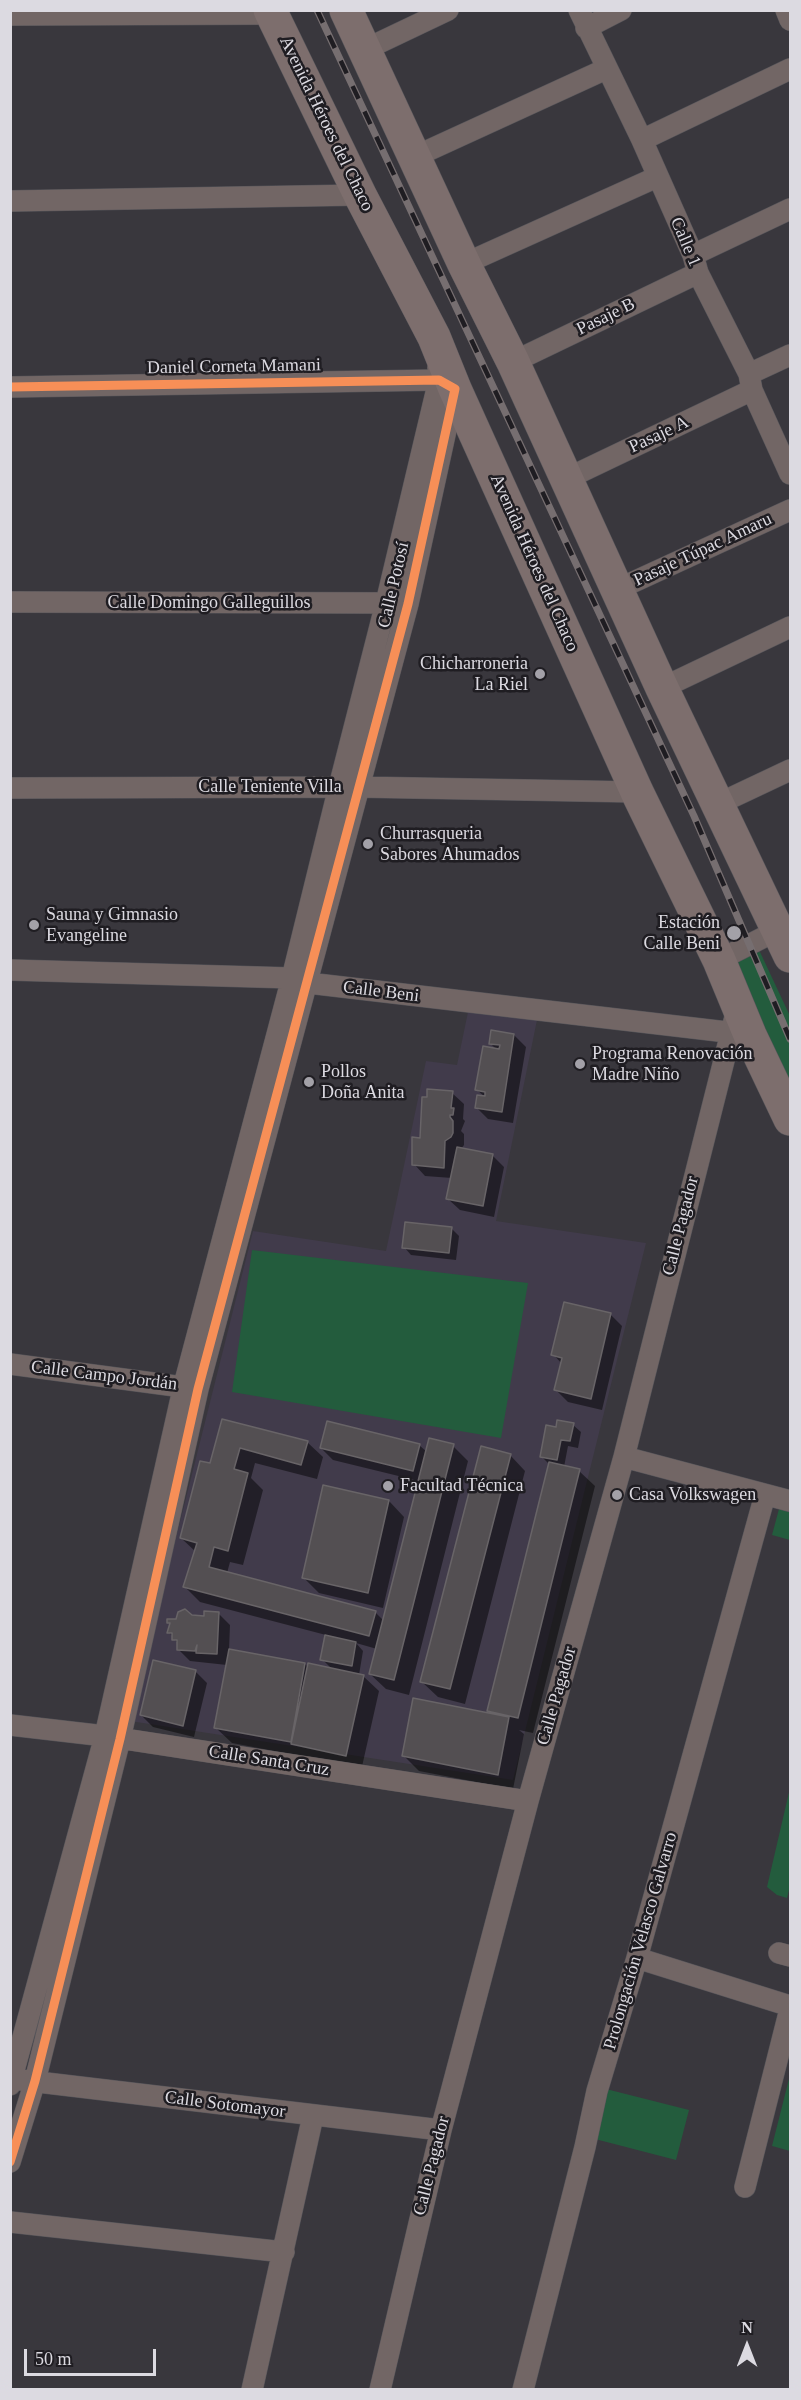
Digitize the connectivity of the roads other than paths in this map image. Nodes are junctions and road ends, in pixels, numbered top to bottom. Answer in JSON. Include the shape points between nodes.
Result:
{"nodes":[{"id":1,"x":346,"y":10,"type":"edge"},
{"id":2,"x":448,"y":10,"type":"edge"},
{"id":3,"x":621,"y":10,"type":"edge"},
{"id":4,"x":786,"y":10,"type":"edge"},
{"id":5,"x":271,"y":12,"type":"edge"},
{"id":6,"x":10,"y":15,"type":"edge"},
{"id":7,"x":583,"y":19,"type":"edge"},
{"id":8,"x":790,"y":20,"type":"edge"},
{"id":9,"x":364,"y":50,"type":"junction"},
{"id":10,"x":606,"y":69,"type":"junction"},
{"id":11,"x":790,"y":69,"type":"edge"},
{"id":12,"x":642,"y":140,"type":"junction"},
{"id":13,"x":414,"y":157,"type":"junction"},
{"id":14,"x":657,"y":177,"type":"junction"},
{"id":15,"x":360,"y":195,"type":"junction"},
{"id":16,"x":10,"y":201,"type":"edge"},
{"id":17,"x":790,"y":208,"type":"edge"},
{"id":18,"x":464,"y":264,"type":"junction"},
{"id":19,"x":696,"y":264,"type":"junction"},
{"id":20,"x":790,"y":355,"type":"edge"},
{"id":21,"x":513,"y":362,"type":"junction"},
{"id":22,"x":750,"y":382,"type":"junction"},
{"id":23,"x":447,"y":385,"type":"junction"},
{"id":24,"x":10,"y":387,"type":"edge"},
{"id":25,"x":790,"y":474,"type":"edge"},
{"id":26,"x":566,"y":479,"type":"junction"},
{"id":27,"x":790,"y":510,"type":"edge"},
{"id":28,"x":616,"y":590,"type":"junction"},
{"id":29,"x":10,"y":602,"type":"edge"},
{"id":30,"x":386,"y":603,"type":"junction"},
{"id":31,"x":408,"y":604,"type":"junction"},
{"id":32,"x":790,"y":627,"type":"edge"},
{"id":33,"x":662,"y":688,"type":"junction"},
{"id":34,"x":790,"y":770,"type":"edge"},
{"id":35,"x":348,"y":787,"type":"junction"},
{"id":36,"x":10,"y":788,"type":"edge"},
{"id":37,"x":638,"y":792,"type":"junction"},
{"id":38,"x":718,"y":804,"type":"junction"},
{"id":39,"x":784,"y":943,"type":"edge"},
{"id":40,"x":719,"y":960,"type":"junction"},
{"id":41,"x":10,"y":970,"type":"edge"},
{"id":42,"x":300,"y":981,"type":"junction"},
{"id":43,"x":739,"y":1024,"type":"junction"},
{"id":44,"x":790,"y":1119,"type":"edge"},
{"id":45,"x":10,"y":1364,"type":"edge"},
{"id":46,"x":191,"y":1387,"type":"junction"},
{"id":47,"x":624,"y":1457,"type":"junction"},
{"id":48,"x":765,"y":1495,"type":"junction"},
{"id":49,"x":790,"y":1501,"type":"edge"},
{"id":50,"x":10,"y":1725,"type":"edge"},
{"id":51,"x":112,"y":1737,"type":"junction"},
{"id":52,"x":528,"y":1801,"type":"junction"},
{"id":53,"x":637,"y":1958,"type":"junction"},
{"id":54,"x":790,"y":2008,"type":"edge"},
{"id":55,"x":11,"y":2081,"type":"edge"},
{"id":56,"x":35,"y":2081,"type":"junction"},
{"id":57,"x":313,"y":2116,"type":"junction"},
{"id":58,"x":441,"y":2130,"type":"junction"},
{"id":59,"x":10,"y":2162,"type":"edge"},
{"id":60,"x":745,"y":2187,"type":"dead end"},
{"id":61,"x":10,"y":2222,"type":"edge"},
{"id":62,"x":284,"y":2252,"type":"junction"},
{"id":63,"x":252,"y":2390,"type":"edge"},
{"id":64,"x":380,"y":2390,"type":"edge"},
{"id":65,"x":524,"y":2390,"type":"edge"}],
"edges":[{"from":1,"to":9,"type":"main road"},
{"from":2,"to":9,"type":"street"},
{"from":3,"to":7,"type":"street"},
{"from":4,"to":8,"type":"street"},
{"from":5,"to":6,"type":"street"},
{"from":5,"to":15,"type":"main road","name":"Avenida Héroes del Chaco"},
{"from":7,"to":10,"type":"street","name":"Calle 1"},
{"from":9,"to":13,"type":"main road"},
{"from":10,"to":12,"type":"street","name":"Calle 1"},
{"from":10,"to":13,"type":"street"},
{"from":11,"to":12,"type":"street"},
{"from":12,"to":14,"type":"street","name":"Calle 1"},
{"from":13,"to":18,"type":"main road"},
{"from":14,"to":18,"type":"street"},
{"from":14,"to":19,"type":"street","name":"Calle 1"},
{"from":15,"to":16,"type":"street"},
{"from":15,"to":23,"type":"main road","name":"Avenida Héroes del Chaco","via":[[434,337]]},
{"from":17,"to":19,"type":"street","name":"Pasaje B"},
{"from":18,"to":21,"type":"main road"},
{"from":19,"to":21,"type":"street","name":"Pasaje B"},
{"from":19,"to":22,"type":"street","name":"Calle 1"},
{"from":20,"to":22,"type":"street","name":"Pasaje A"},
{"from":21,"to":26,"type":"main road"},
{"from":22,"to":25,"type":"street","name":"Calle 1"},
{"from":22,"to":26,"type":"street","name":"Pasaje A"},
{"from":23,"to":24,"type":"street","name":"Daniel Corneta Mamani"},
{"from":23,"to":30,"type":"street"},
{"from":23,"to":31,"type":"street","name":"Calle Potosí"},
{"from":23,"to":37,"type":"main road","name":"Avenida Héroes del Chaco"},
{"from":26,"to":28,"type":"main road"},
{"from":27,"to":28,"type":"street","name":"Pasaje Túpac Amaru"},
{"from":28,"to":33,"type":"main road"},
{"from":29,"to":30,"type":"street","name":"Calle Domingo Galleguillos"},
{"from":30,"to":31,"type":"street","name":"Calle Domingo Galleguillos"},
{"from":30,"to":35,"type":"street"},
{"from":31,"to":35,"type":"street","name":"Calle Potosí"},
{"from":32,"to":33,"type":"street"},
{"from":33,"to":38,"type":"main road"},
{"from":34,"to":38,"type":"street"},
{"from":35,"to":36,"type":"street","name":"Calle Teniente Villa"},
{"from":35,"to":37,"type":"street","name":"Calle Teniente Villa"},
{"from":35,"to":42,"type":"street"},
{"from":37,"to":40,"type":"main road","name":"Avenida Héroes del Chaco"},
{"from":38,"to":39,"type":"main road"},
{"from":39,"to":40,"type":"street"},
{"from":40,"to":43,"type":"main road","name":"Avenida Héroes del Chaco"},
{"from":41,"to":42,"type":"street","name":"Calle Beni"},
{"from":42,"to":43,"type":"street","name":"Calle Beni"},
{"from":42,"to":46,"type":"street"},
{"from":43,"to":44,"type":"main road","name":"Avenida Héroes del Chaco"},
{"from":43,"to":47,"type":"street","name":"Calle Pagador"},
{"from":45,"to":46,"type":"street","name":"Calle Campo Jordán"},
{"from":46,"to":51,"type":"street"},
{"from":47,"to":48,"type":"street"},
{"from":47,"to":52,"type":"street","name":"Calle Pagador"},
{"from":48,"to":49,"type":"street"},
{"from":48,"to":53,"type":"street","name":"Prolongación Velasco Galvarro"},
{"from":50,"to":51,"type":"street","name":"Calle Santa Cruz"},
{"from":51,"to":52,"type":"street","name":"Calle Santa Cruz"},
{"from":51,"to":55,"type":"street"},
{"from":51,"to":56,"type":"street"},
{"from":52,"to":58,"type":"street","name":"Calle Pagador"},
{"from":53,"to":54,"type":"street"},
{"from":53,"to":65,"type":"street","name":"Prolongación Velasco Galvarro","via":[[597,2091]]},
{"from":54,"to":60,"type":"street"},
{"from":55,"to":56,"type":"street","name":"Calle Sotomayor"},
{"from":56,"to":57,"type":"street","name":"Calle Sotomayor"},
{"from":56,"to":59,"type":"street"},
{"from":57,"to":58,"type":"street","name":"Calle Sotomayor"},
{"from":57,"to":62,"type":"street"},
{"from":58,"to":64,"type":"street","name":"Calle Pagador"},
{"from":61,"to":62,"type":"street"},
{"from":62,"to":63,"type":"street"}]}
